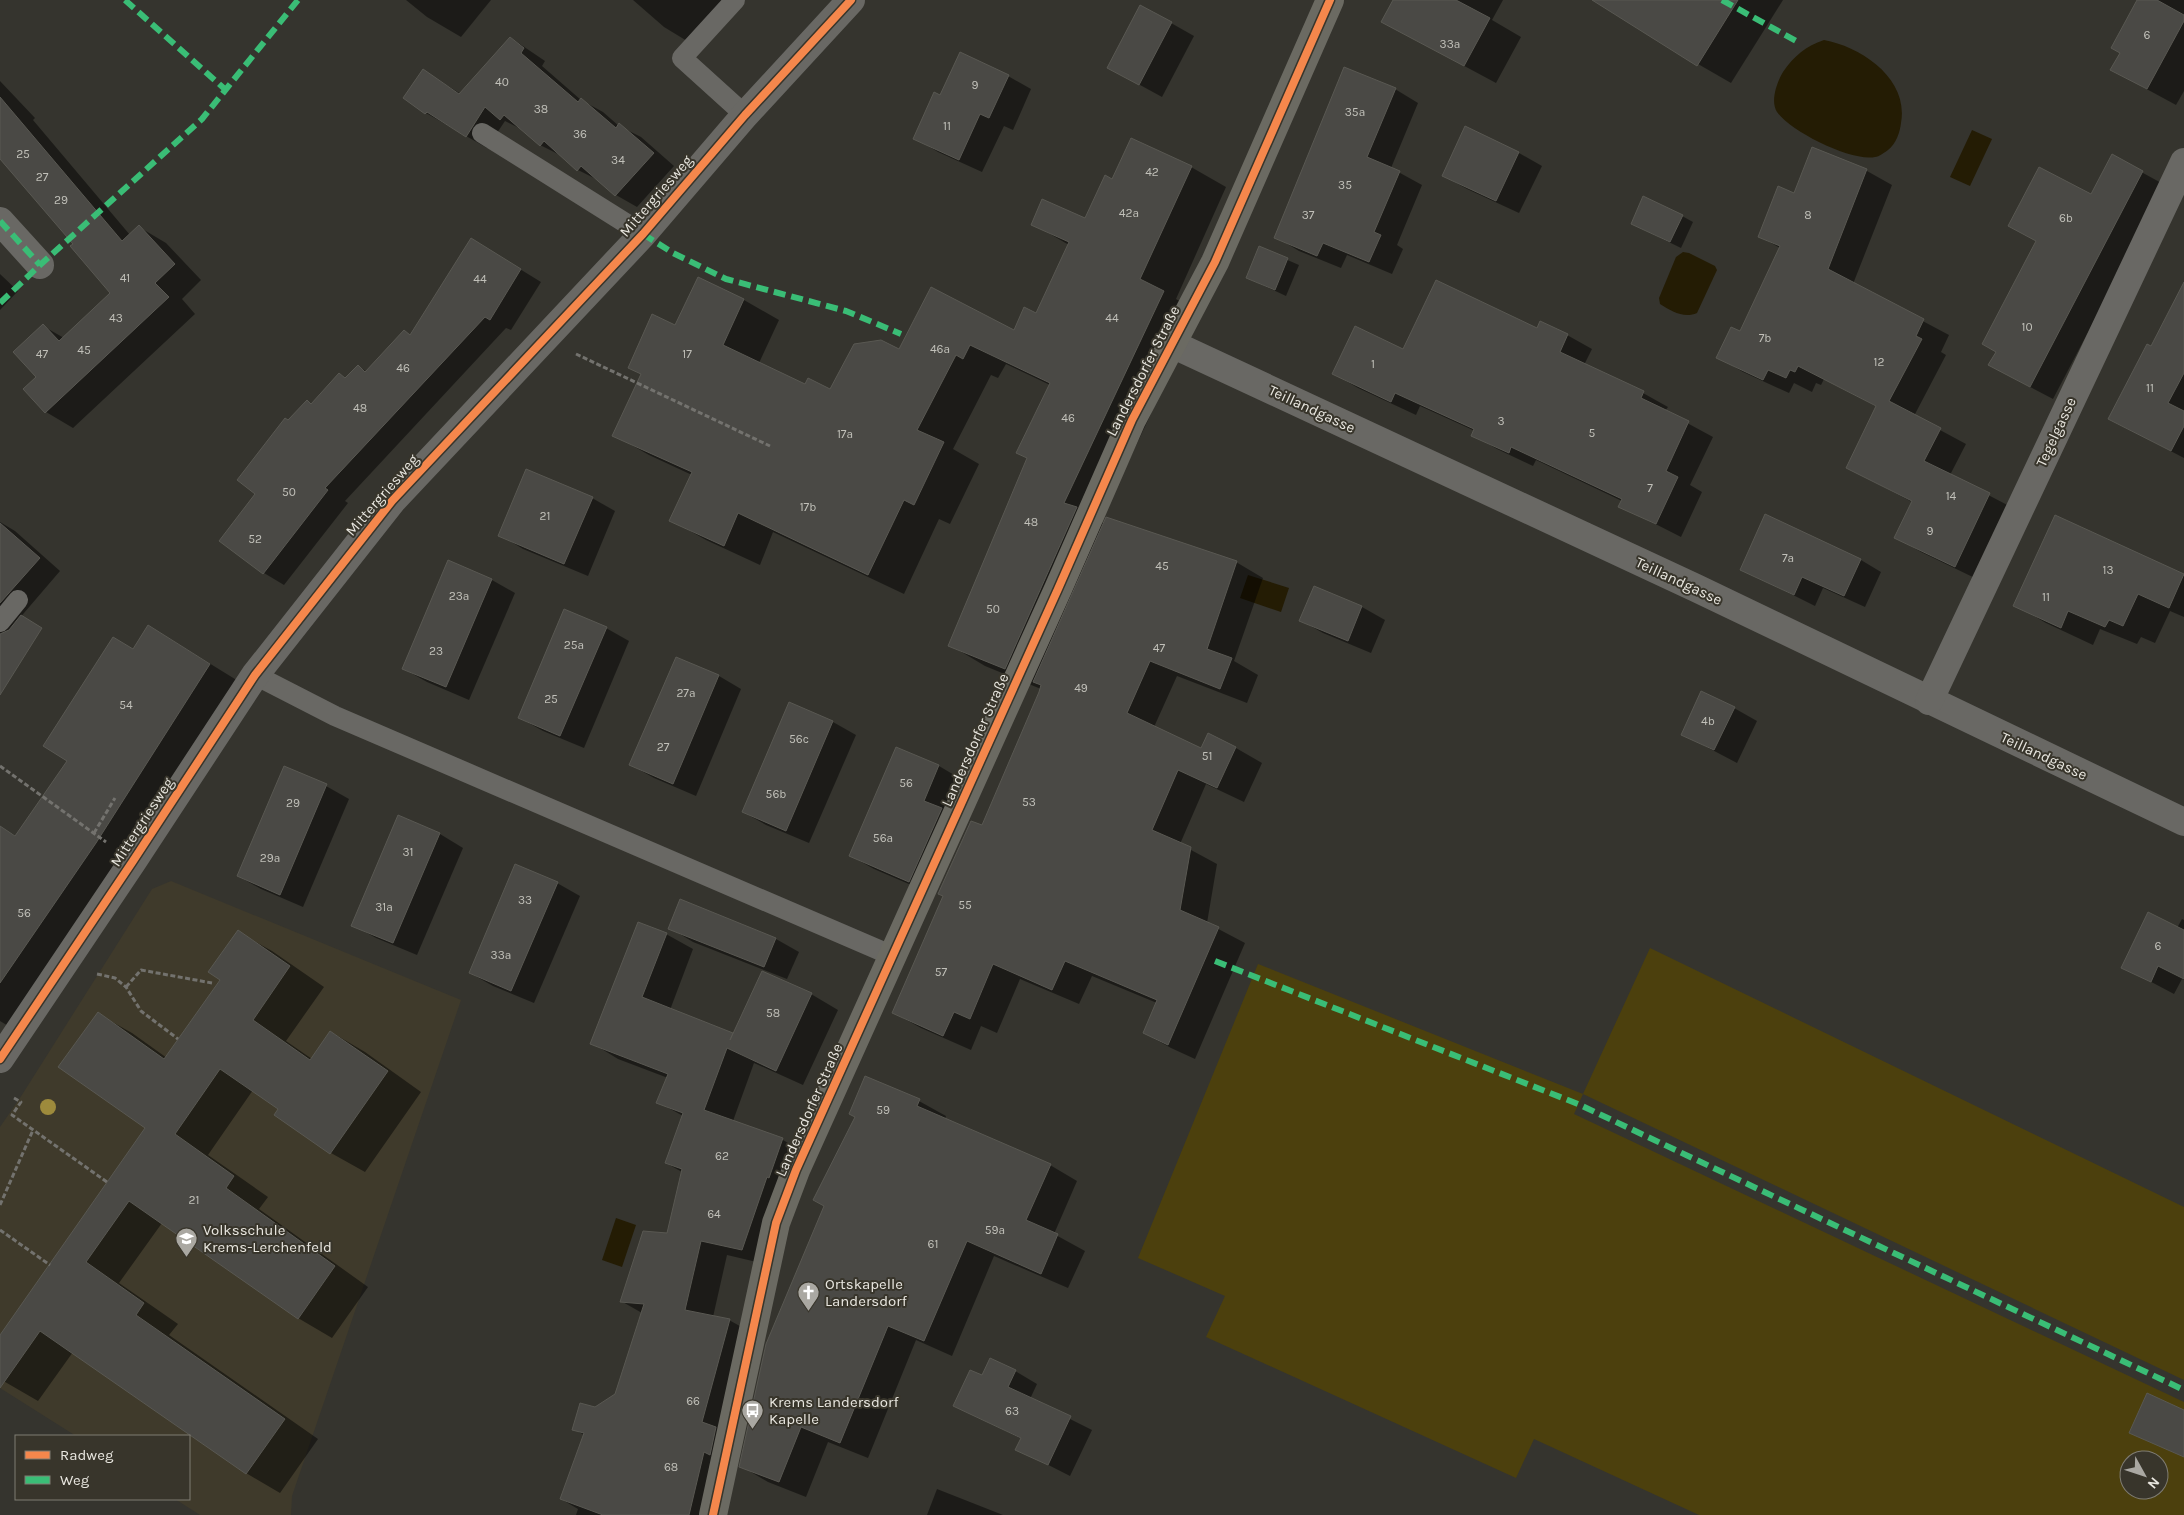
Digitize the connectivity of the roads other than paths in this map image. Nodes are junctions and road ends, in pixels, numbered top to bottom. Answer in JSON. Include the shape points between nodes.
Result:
{"nodes":[{"id":1,"x":735,"y":0,"type":"edge"},
{"id":2,"x":851,"y":0,"type":"edge"},
{"id":3,"x":1330,"y":0,"type":"edge"},
{"id":4,"x":745,"y":115,"type":"junction"},
{"id":5,"x":482,"y":133,"type":"dead end"},
{"id":6,"x":2184,"y":162,"type":"edge"},
{"id":7,"x":0,"y":221,"type":"edge"},
{"id":8,"x":643,"y":234,"type":"junction"},
{"id":9,"x":40,"y":265,"type":"dead end"},
{"id":10,"x":1172,"y":344,"type":"junction"},
{"id":11,"x":18,"y":600,"type":"dead end"},
{"id":12,"x":0,"y":622,"type":"edge"},
{"id":13,"x":255,"y":674,"type":"junction"},
{"id":14,"x":1929,"y":701,"type":"junction"},
{"id":15,"x":2184,"y":822,"type":"edge"},
{"id":16,"x":893,"y":956,"type":"junction"},
{"id":17,"x":0,"y":1059,"type":"edge"},
{"id":18,"x":713,"y":1515,"type":"edge"}],
"edges":[{"from":1,"to":4,"type":"lane","via":[[682,58]]},
{"from":2,"to":4,"type":"street","name":"Mittergriesweg"},
{"from":3,"to":10,"type":"main road","name":"Landersdorfer Straße","via":[[1215,262]]},
{"from":4,"to":8,"type":"street","name":"Mittergriesweg"},
{"from":5,"to":8,"type":"lane"},
{"from":6,"to":14,"type":"street","name":"Tegelgasse"},
{"from":7,"to":9,"type":"street"},
{"from":8,"to":13,"type":"street","name":"Mittergriesweg","via":[[392,501]]},
{"from":10,"to":14,"type":"street","name":"Teillandgasse","via":[[1696,588]]},
{"from":10,"to":16,"type":"main road","name":"Landersdorfer Straße","via":[[1132,420]]},
{"from":11,"to":12,"type":"lane"},
{"from":13,"to":16,"type":"lane","via":[[335,716]]},
{"from":13,"to":17,"type":"street","name":"Mittergriesweg"},
{"from":14,"to":15,"type":"street","name":"Teillandgasse"},
{"from":16,"to":18,"type":"main road","name":"Landersdorfer Straße","via":[[796,1170],[776,1223]]}]}
